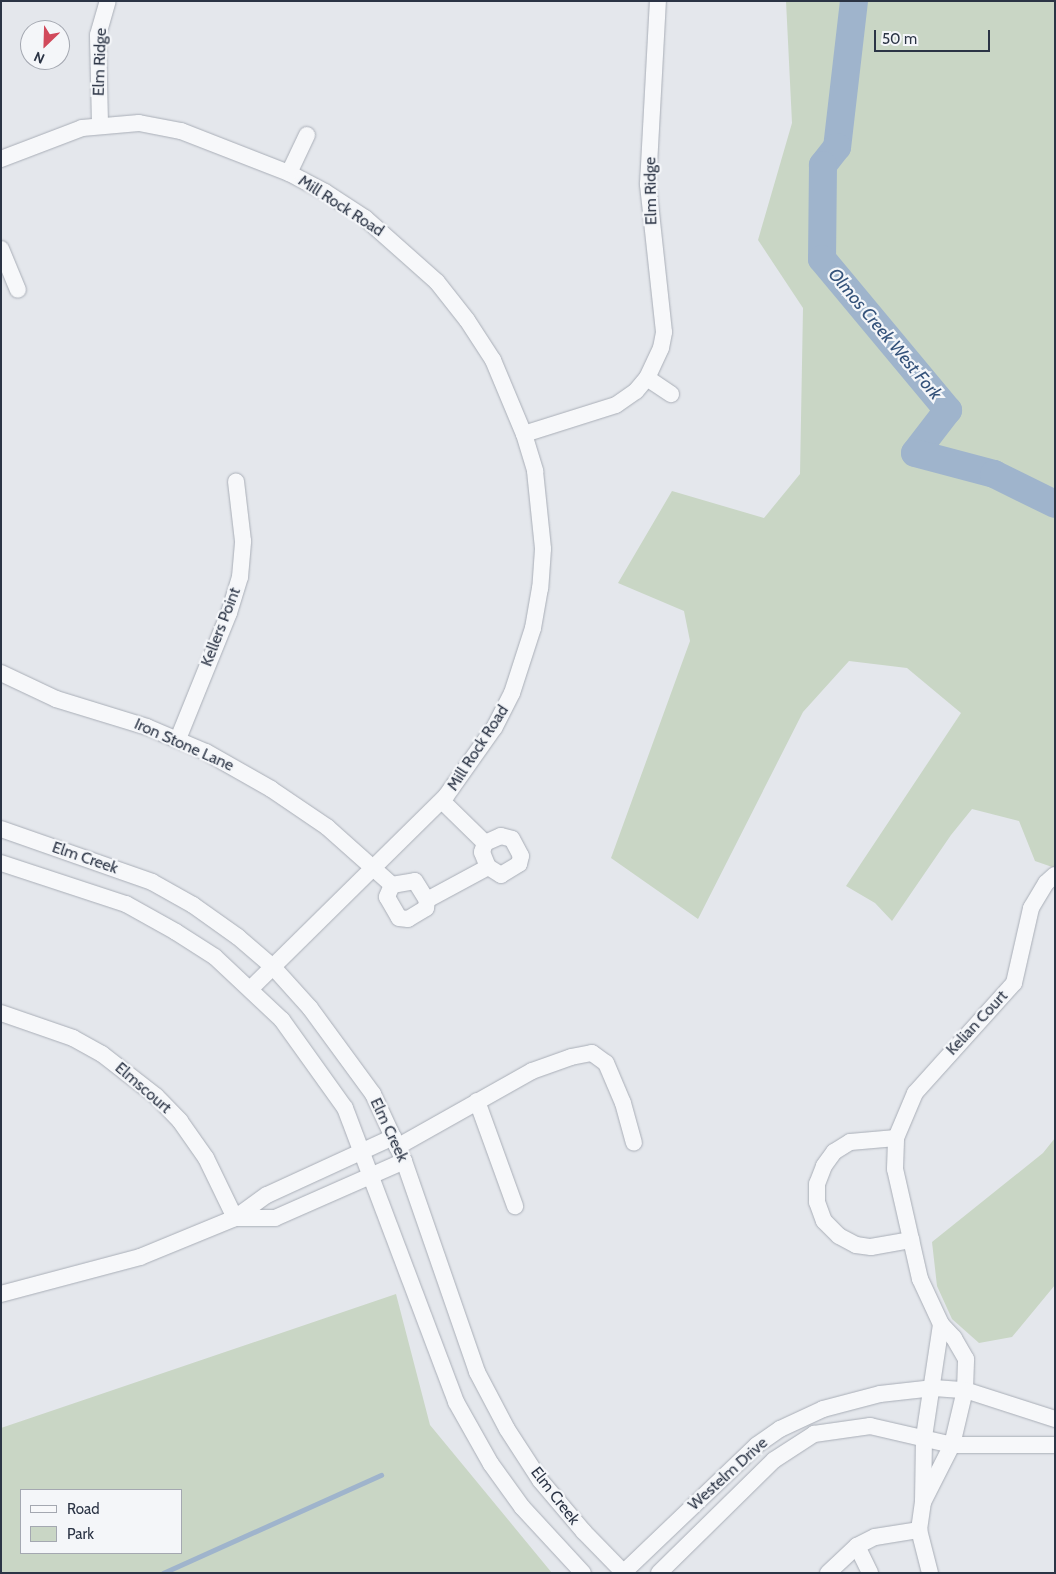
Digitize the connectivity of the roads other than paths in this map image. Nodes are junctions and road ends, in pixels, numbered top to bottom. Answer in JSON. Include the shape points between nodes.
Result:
{"nodes":[{"id":1,"x":108,"y":1,"type":"edge"},
{"id":2,"x":658,"y":1,"type":"edge"},
{"id":3,"x":100,"y":124,"type":"junction"},
{"id":4,"x":307,"y":135,"type":"dead end"},
{"id":5,"x":1,"y":159,"type":"edge"},
{"id":6,"x":289,"y":173,"type":"junction"},
{"id":7,"x":1,"y":249,"type":"edge"},
{"id":8,"x":18,"y":290,"type":"dead end"},
{"id":9,"x":647,"y":378,"type":"junction"},
{"id":10,"x":671,"y":394,"type":"dead end"},
{"id":11,"x":524,"y":434,"type":"junction"},
{"id":12,"x":236,"y":481,"type":"dead end"},
{"id":13,"x":1,"y":673,"type":"edge"},
{"id":14,"x":178,"y":739,"type":"junction"},
{"id":15,"x":442,"y":801,"type":"junction"},
{"id":16,"x":1,"y":829,"type":"edge"},
{"id":17,"x":485,"y":843,"type":"junction"},
{"id":18,"x":1,"y":863,"type":"edge"},
{"id":19,"x":374,"y":867,"type":"junction"},
{"id":20,"x":488,"y":867,"type":"junction"},
{"id":21,"x":1055,"y":875,"type":"edge"},
{"id":22,"x":392,"y":885,"type":"junction"},
{"id":23,"x":427,"y":900,"type":"junction"},
{"id":24,"x":274,"y":968,"type":"junction"},
{"id":25,"x":251,"y":988,"type":"junction"},
{"id":26,"x":1,"y":1013,"type":"edge"},
{"id":27,"x":477,"y":1100,"type":"junction"},
{"id":28,"x":896,"y":1138,"type":"junction"},
{"id":29,"x":634,"y":1143,"type":"dead end"},
{"id":30,"x":398,"y":1148,"type":"junction"},
{"id":31,"x":363,"y":1150,"type":"junction"},
{"id":32,"x":373,"y":1178,"type":"junction"},
{"id":33,"x":300,"y":1179,"type":"junction"},
{"id":34,"x":311,"y":1203,"type":"junction"},
{"id":35,"x":515,"y":1206,"type":"dead end"},
{"id":36,"x":235,"y":1218,"type":"junction"},
{"id":37,"x":910,"y":1240,"type":"junction"},
{"id":38,"x":1,"y":1294,"type":"edge"},
{"id":39,"x":941,"y":1324,"type":"junction"},
{"id":40,"x":934,"y":1388,"type":"junction"},
{"id":41,"x":965,"y":1390,"type":"junction"},
{"id":42,"x":1055,"y":1419,"type":"edge"},
{"id":43,"x":924,"y":1437,"type":"junction"},
{"id":44,"x":952,"y":1445,"type":"junction"},
{"id":45,"x":1055,"y":1445,"type":"edge"},
{"id":46,"x":923,"y":1502,"type":"junction"},
{"id":47,"x":919,"y":1530,"type":"junction"},
{"id":48,"x":857,"y":1546,"type":"junction"},
{"id":49,"x":623,"y":1572,"type":"edge"},
{"id":50,"x":582,"y":1573,"type":"edge"},
{"id":51,"x":659,"y":1573,"type":"edge"},
{"id":52,"x":828,"y":1573,"type":"edge"},
{"id":53,"x":870,"y":1573,"type":"edge"},
{"id":54,"x":930,"y":1573,"type":"edge"}],
"edges":[{"from":1,"to":3,"type":"street","name":"Elm Ridge","via":[[98,35]]},
{"from":2,"to":9,"type":"street","name":"Elm Ridge","via":[[648,184],[664,332],[662,348]]},
{"from":3,"to":5,"type":"street","name":"Mill Rock Road","via":[[57,135]]},
{"from":3,"to":6,"type":"street","name":"Mill Rock Road","via":[[139,122],[181,130]]},
{"from":4,"to":6,"type":"street","name":"Mill Rock Road"},
{"from":6,"to":11,"type":"street","name":"Mill Rock Road","via":[[366,218],[437,282],[493,360]]},
{"from":7,"to":8,"type":"street"},
{"from":9,"to":10,"type":"street"},
{"from":9,"to":11,"type":"street","name":"Elm Ridge","via":[[636,391],[616,405]]},
{"from":11,"to":15,"type":"street","name":"Mill Rock Road","via":[[535,471],[543,549],[533,628],[524,665],[494,728]]},
{"from":12,"to":14,"type":"street","name":"Kellers Point","via":[[243,540],[240,577]]},
{"from":13,"to":14,"type":"street","name":"Iron Stone Lane","via":[[56,699]]},
{"from":14,"to":19,"type":"street","name":"Iron Stone Lane","via":[[271,789],[327,827]]},
{"from":15,"to":17,"type":"street"},
{"from":15,"to":19,"type":"street","name":"Mill Rock Road"},
{"from":16,"to":24,"type":"street","name":"Elm Creek","via":[[152,882],[238,936]]},
{"from":17,"to":20,"type":"street","via":[[482,852]]},
{"from":17,"to":20,"type":"street","via":[[501,836],[512,839],[521,856],[519,864],[501,875]]},
{"from":18,"to":25,"type":"street","name":"Elm Creek","via":[[126,904],[215,957]]},
{"from":19,"to":22,"type":"street","name":"Iron Stone Lane"},
{"from":19,"to":24,"type":"street","name":"Mill Rock Road"},
{"from":20,"to":23,"type":"street"},
{"from":21,"to":28,"type":"street","name":"Kelian Court","via":[[1035,898],[1031,908],[1014,983],[914,1093]]},
{"from":22,"to":23,"type":"street","via":[[415,881]]},
{"from":22,"to":23,"type":"street","via":[[387,897],[400,918],[408,920],[426,908]]},
{"from":24,"to":25,"type":"street","name":"Mill Rock Road"},
{"from":24,"to":30,"type":"street","name":"Elm Creek","via":[[344,1051],[373,1094]]},
{"from":25,"to":31,"type":"street","name":"Elm Creek","via":[[312,1058],[345,1108]]},
{"from":26,"to":36,"type":"street","name":"Elmscourt","via":[[73,1038],[102,1054],[156,1096],[180,1121],[206,1158]]},
{"from":27,"to":29,"type":"street","via":[[532,1071],[592,1053],[606,1064],[623,1103]]},
{"from":27,"to":30,"type":"street"},
{"from":27,"to":35,"type":"street"},
{"from":28,"to":37,"type":"street","name":"Kelian Court","via":[[895,1169]]},
{"from":28,"to":37,"type":"street","via":[[850,1142],[834,1152],[817,1184],[817,1202],[824,1221],[839,1236],[856,1245],[872,1247]]},
{"from":30,"to":31,"type":"street"},
{"from":30,"to":32,"type":"street"},
{"from":30,"to":49,"type":"street","name":"Elm Creek","via":[[477,1372],[507,1429],[540,1480]]},
{"from":31,"to":32,"type":"street","name":"Elm Creek"},
{"from":31,"to":33,"type":"street"},
{"from":32,"to":34,"type":"street"},
{"from":32,"to":50,"type":"street","name":"Elm Creek","via":[[456,1402],[491,1464],[522,1507]]},
{"from":33,"to":34,"type":"street"},
{"from":33,"to":36,"type":"street","via":[[266,1195]]},
{"from":34,"to":36,"type":"street","via":[[275,1218]]},
{"from":36,"to":38,"type":"street","via":[[140,1258]]},
{"from":37,"to":39,"type":"street","name":"Kelian Court","via":[[920,1279]]},
{"from":39,"to":40,"type":"street"},
{"from":39,"to":41,"type":"street","name":"Kelian Court","via":[[966,1359]]},
{"from":40,"to":41,"type":"street","name":"Westelm Drive"},
{"from":40,"to":43,"type":"street"},
{"from":40,"to":49,"type":"street","name":"Westelm Drive","via":[[839,1403],[780,1429],[757,1445]]},
{"from":41,"to":42,"type":"street","name":"Westelm Drive"},
{"from":41,"to":44,"type":"street","name":"Kelian Court"},
{"from":43,"to":44,"type":"street","name":"Westelm Drive"},
{"from":43,"to":46,"type":"street"},
{"from":43,"to":51,"type":"street","name":"Westelm Drive","via":[[870,1426],[814,1434],[774,1460]]},
{"from":44,"to":45,"type":"street","name":"Westelm Drive"},
{"from":44,"to":46,"type":"street","name":"Kelian Court"},
{"from":46,"to":47,"type":"street"},
{"from":47,"to":48,"type":"street","via":[[887,1533]]},
{"from":47,"to":54,"type":"street"},
{"from":48,"to":52,"type":"street"},
{"from":48,"to":53,"type":"street"}]}
